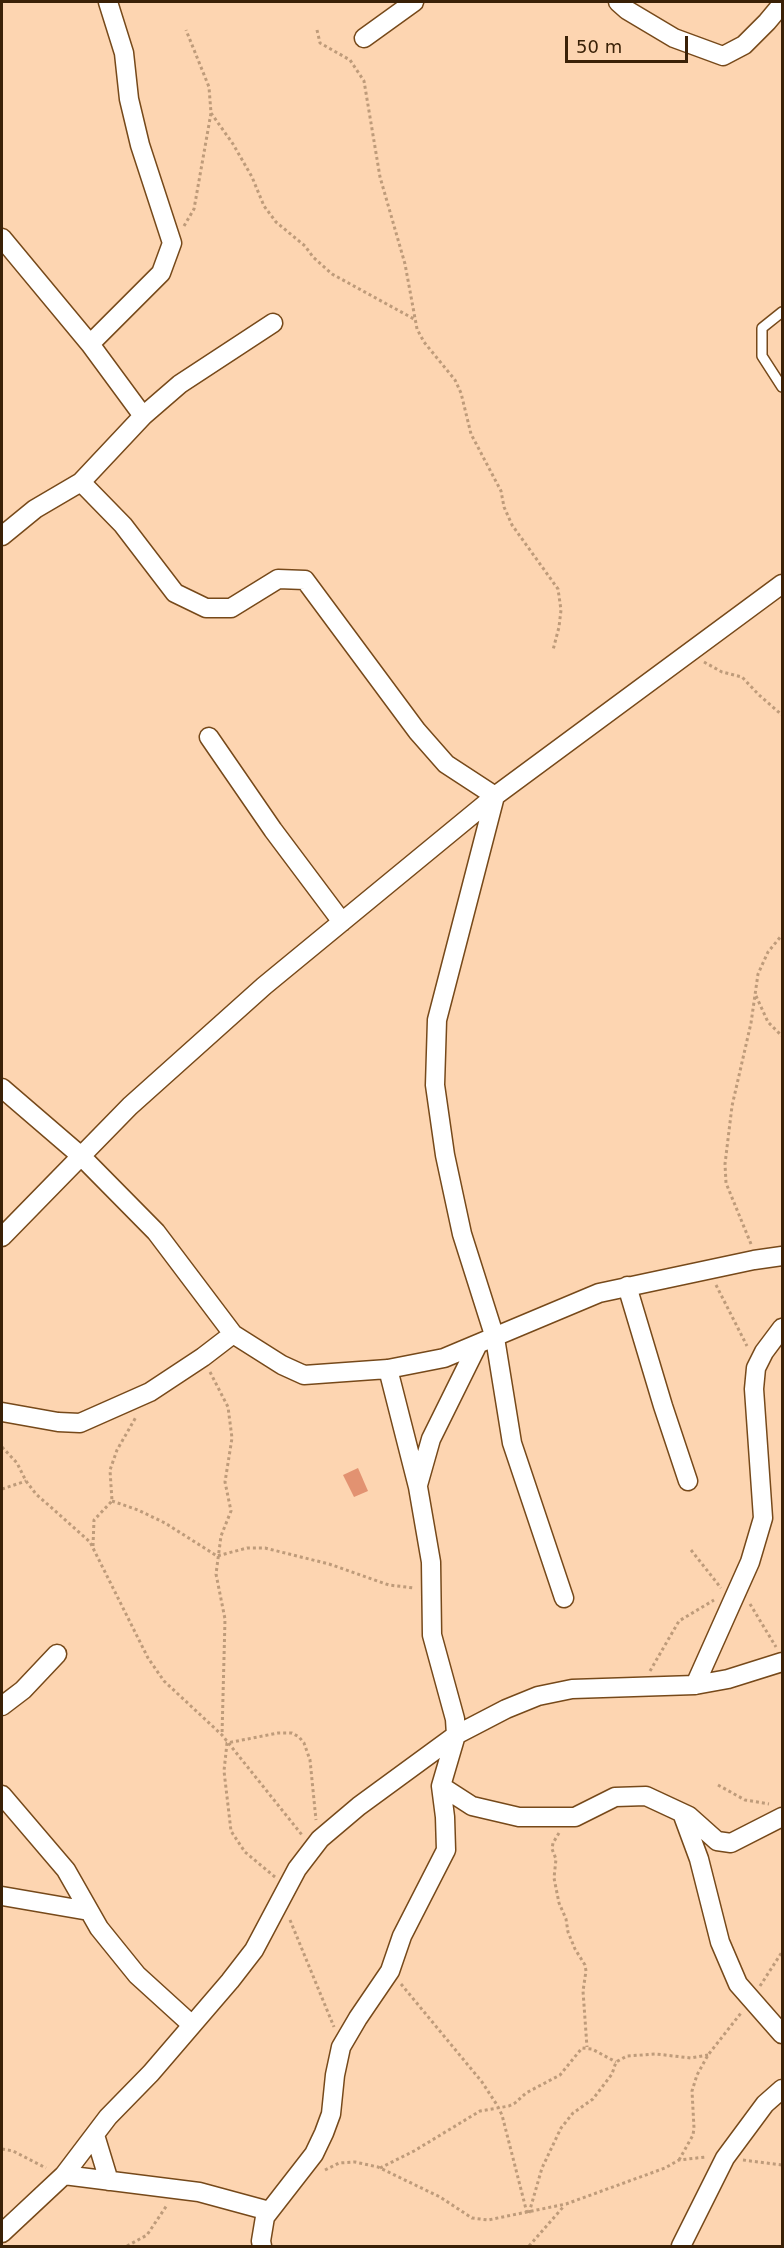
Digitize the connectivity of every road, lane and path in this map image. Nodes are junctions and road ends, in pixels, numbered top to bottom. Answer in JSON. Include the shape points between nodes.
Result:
{"nodes":[{"id":1,"x":108,"y":2,"type":"edge"},
{"id":2,"x":414,"y":2,"type":"edge"},
{"id":3,"x":618,"y":2,"type":"edge"},
{"id":4,"x":783,"y":4,"type":"edge"},
{"id":5,"x":186,"y":30,"type":"dead end"},
{"id":6,"x":317,"y":30,"type":"dead end"},
{"id":7,"x":364,"y":38,"type":"dead end"},
{"id":8,"x":211,"y":113,"type":"junction"},
{"id":9,"x":2,"y":238,"type":"edge"},
{"id":10,"x":172,"y":243,"type":"junction"},
{"id":11,"x":783,"y":312,"type":"edge"},
{"id":12,"x":414,"y":320,"type":"junction"},
{"id":13,"x":273,"y":322,"type":"dead end"},
{"id":14,"x":90,"y":344,"type":"junction"},
{"id":15,"x":783,"y":387,"type":"edge"},
{"id":16,"x":143,"y":416,"type":"junction"},
{"id":17,"x":81,"y":482,"type":"junction"},
{"id":18,"x":2,"y":536,"type":"edge"},
{"id":19,"x":783,"y":584,"type":"edge"},
{"id":20,"x":553,"y":650,"type":"dead end"},
{"id":21,"x":688,"y":652,"type":"junction"},
{"id":22,"x":783,"y":715,"type":"edge"},
{"id":23,"x":209,"y":737,"type":"dead end"},
{"id":24,"x":495,"y":796,"type":"junction"},
{"id":25,"x":342,"y":922,"type":"junction"},
{"id":26,"x":783,"y":935,"type":"edge"},
{"id":27,"x":756,"y":995,"type":"junction"},
{"id":28,"x":783,"y":1036,"type":"edge"},
{"id":29,"x":2,"y":1088,"type":"edge"},
{"id":30,"x":81,"y":1156,"type":"junction"},
{"id":31,"x":2,"y":1237,"type":"edge"},
{"id":32,"x":783,"y":1256,"type":"edge"},
{"id":33,"x":754,"y":1260,"type":"junction"},
{"id":34,"x":708,"y":1270,"type":"junction"},
{"id":35,"x":627,"y":1286,"type":"junction"},
{"id":36,"x":783,"y":1328,"type":"edge"},
{"id":37,"x":233,"y":1334,"type":"junction"},
{"id":38,"x":487,"y":1341,"type":"junction"},
{"id":39,"x":203,"y":1357,"type":"junction"},
{"id":40,"x":756,"y":1368,"type":"junction"},
{"id":41,"x":388,"y":1369,"type":"junction"},
{"id":42,"x":150,"y":1392,"type":"junction"},
{"id":43,"x":2,"y":1412,"type":"edge"},
{"id":44,"x":2,"y":1446,"type":"edge"},
{"id":45,"x":26,"y":1481,"type":"junction"},
{"id":46,"x":688,"y":1481,"type":"dead end"},
{"id":47,"x":418,"y":1487,"type":"junction"},
{"id":48,"x":2,"y":1489,"type":"edge"},
{"id":49,"x":112,"y":1501,"type":"junction"},
{"id":50,"x":93,"y":1546,"type":"junction"},
{"id":51,"x":691,"y":1550,"type":"dead end"},
{"id":52,"x":217,"y":1556,"type":"junction"},
{"id":53,"x":734,"y":1589,"type":"junction"},
{"id":54,"x":431,"y":1592,"type":"junction"},
{"id":55,"x":564,"y":1598,"type":"dead end"},
{"id":56,"x":57,"y":1654,"type":"dead end"},
{"id":57,"x":783,"y":1656,"type":"edge"},
{"id":58,"x":783,"y":1662,"type":"edge"},
{"id":59,"x":695,"y":1685,"type":"junction"},
{"id":60,"x":642,"y":1687,"type":"junction"},
{"id":61,"x":2,"y":1706,"type":"edge"},
{"id":62,"x":222,"y":1735,"type":"junction"},
{"id":63,"x":456,"y":1735,"type":"junction"},
{"id":64,"x":227,"y":1743,"type":"junction"},
{"id":65,"x":718,"y":1785,"type":"dead end"},
{"id":66,"x":441,"y":1786,"type":"junction"},
{"id":67,"x":2,"y":1795,"type":"edge"},
{"id":68,"x":779,"y":1810,"type":"edge"},
{"id":69,"x":682,"y":1813,"type":"junction"},
{"id":70,"x":575,"y":1817,"type":"junction"},
{"id":71,"x":317,"y":1843,"type":"junction"},
{"id":72,"x":285,"y":1893,"type":"junction"},
{"id":73,"x":2,"y":1896,"type":"edge"},
{"id":74,"x":89,"y":1911,"type":"junction"},
{"id":75,"x":783,"y":1952,"type":"edge"},
{"id":76,"x":390,"y":1971,"type":"junction"},
{"id":77,"x":751,"y":2000,"type":"junction"},
{"id":78,"x":192,"y":2025,"type":"junction"},
{"id":79,"x":783,"y":2034,"type":"edge"},
{"id":80,"x":341,"y":2047,"type":"junction"},
{"id":81,"x":587,"y":2048,"type":"junction"},
{"id":82,"x":708,"y":2055,"type":"junction"},
{"id":83,"x":616,"y":2062,"type":"junction"},
{"id":84,"x":783,"y":2089,"type":"edge"},
{"id":85,"x":498,"y":2108,"type":"junction"},
{"id":86,"x":96,"y":2135,"type":"junction"},
{"id":87,"x":2,"y":2149,"type":"edge"},
{"id":88,"x":725,"y":2158,"type":"junction"},
{"id":89,"x":680,"y":2160,"type":"junction"},
{"id":90,"x":783,"y":2165,"type":"edge"},
{"id":91,"x":380,"y":2168,"type":"junction"},
{"id":92,"x":319,"y":2172,"type":"dead end"},
{"id":93,"x":64,"y":2175,"type":"junction"},
{"id":94,"x":109,"y":2181,"type":"junction"},
{"id":95,"x":178,"y":2189,"type":"junction"},
{"id":96,"x":566,"y":2204,"type":"junction"},
{"id":97,"x":269,"y":2211,"type":"junction"},
{"id":98,"x":528,"y":2213,"type":"junction"},
{"id":99,"x":2,"y":2233,"type":"edge"},
{"id":100,"x":127,"y":2247,"type":"edge"},
{"id":101,"x":262,"y":2247,"type":"edge"},
{"id":102,"x":529,"y":2247,"type":"edge"},
{"id":103,"x":681,"y":2247,"type":"edge"}],
"edges":[{"from":1,"to":10,"type":"street","via":[[123,47],[129,99],[141,145]]},
{"from":2,"to":7,"type":"street"},
{"from":3,"to":4,"type":"street","via":[[674,38],[723,56],[744,45]]},
{"from":5,"to":8,"type":"path","via":[[209,87]]},
{"from":6,"to":12,"type":"path","via":[[320,43],[350,60],[364,81],[380,177],[405,264]]},
{"from":8,"to":10,"type":"path","via":[[192,215]]},
{"from":8,"to":12,"type":"path","via":[[233,144],[276,222],[332,274]]},
{"from":9,"to":14,"type":"street"},
{"from":10,"to":14,"type":"street","via":[[161,273]]},
{"from":11,"to":15,"type":"lane","via":[[762,328],[762,356]]},
{"from":12,"to":20,"type":"path","via":[[424,342],[461,393],[471,434],[501,491],[512,525],[558,589],[561,610]]},
{"from":13,"to":16,"type":"street","via":[[180,384]]},
{"from":14,"to":16,"type":"street"},
{"from":16,"to":17,"type":"street"},
{"from":17,"to":18,"type":"street","via":[[35,509]]},
{"from":17,"to":24,"type":"street","via":[[123,525],[175,593],[206,608],[231,608],[278,579],[305,580],[446,764]]},
{"from":19,"to":21,"type":"street"},
{"from":21,"to":22,"type":"path","via":[[714,668],[742,677]]},
{"from":21,"to":24,"type":"street"},
{"from":23,"to":25,"type":"street"},
{"from":24,"to":25,"type":"street"},
{"from":24,"to":38,"type":"street","via":[[437,1020],[435,1055],[445,1155]]},
{"from":25,"to":30,"type":"street","via":[[264,986]]},
{"from":26,"to":27,"type":"path","via":[[761,964]]},
{"from":27,"to":28,"type":"path","via":[[768,1022]]},
{"from":27,"to":33,"type":"path","via":[[732,1106],[725,1164],[726,1183],[750,1238]]},
{"from":29,"to":30,"type":"street"},
{"from":30,"to":31,"type":"street"},
{"from":30,"to":37,"type":"street","via":[[156,1232]]},
{"from":32,"to":33,"type":"street"},
{"from":33,"to":34,"type":"street"},
{"from":34,"to":35,"type":"street"},
{"from":34,"to":40,"type":"path"},
{"from":35,"to":38,"type":"street","via":[[577,1302]]},
{"from":35,"to":46,"type":"street"},
{"from":36,"to":40,"type":"street"},
{"from":37,"to":39,"type":"street"},
{"from":37,"to":41,"type":"street","via":[[304,1375]]},
{"from":38,"to":41,"type":"street","via":[[444,1359]]},
{"from":38,"to":47,"type":"street","via":[[431,1439]]},
{"from":38,"to":55,"type":"street","via":[[512,1443]]},
{"from":39,"to":42,"type":"street"},
{"from":39,"to":52,"type":"path","via":[[228,1407],[232,1426],[225,1482],[231,1511]]},
{"from":40,"to":53,"type":"street","via":[[763,1518],[750,1562]]},
{"from":41,"to":47,"type":"street"},
{"from":42,"to":43,"type":"street","via":[[80,1423]]},
{"from":42,"to":49,"type":"path","via":[[110,1470]]},
{"from":44,"to":45,"type":"path"},
{"from":45,"to":48,"type":"path"},
{"from":45,"to":50,"type":"path"},
{"from":47,"to":54,"type":"street","via":[[432,1562]]},
{"from":49,"to":50,"type":"path","via":[[93,1520]]},
{"from":49,"to":52,"type":"path","via":[[165,1523]]},
{"from":50,"to":62,"type":"path","via":[[148,1658],[164,1681]]},
{"from":51,"to":53,"type":"path"},
{"from":52,"to":54,"type":"path","via":[[265,1548],[389,1585]]},
{"from":52,"to":62,"type":"path","via":[[216,1574],[225,1619]]},
{"from":53,"to":57,"type":"path"},
{"from":53,"to":59,"type":"street"},
{"from":53,"to":60,"type":"path","via":[[679,1621]]},
{"from":54,"to":63,"type":"street","via":[[432,1635]]},
{"from":56,"to":61,"type":"street"},
{"from":58,"to":59,"type":"street"},
{"from":59,"to":60,"type":"street"},
{"from":60,"to":63,"type":"street","via":[[572,1689],[538,1696]]},
{"from":62,"to":64,"type":"path"},
{"from":63,"to":66,"type":"street"},
{"from":63,"to":71,"type":"street","via":[[359,1806]]},
{"from":64,"to":71,"type":"path"},
{"from":64,"to":71,"type":"path","via":[[292,1733],[304,1743],[310,1760]]},
{"from":64,"to":72,"type":"path","via":[[224,1771],[231,1831],[245,1852]]},
{"from":65,"to":68,"type":"path","via":[[745,1800]]},
{"from":66,"to":70,"type":"street","via":[[472,1806],[484,1809],[519,1817]]},
{"from":66,"to":76,"type":"street","via":[[446,1850],[402,1936]]},
{"from":67,"to":74,"type":"street","via":[[66,1870]]},
{"from":68,"to":69,"type":"street","via":[[731,1843],[717,1841]]},
{"from":69,"to":70,"type":"street","via":[[646,1796],[615,1797]]},
{"from":69,"to":77,"type":"street","via":[[699,1859],[720,1942],[738,1984]]},
{"from":70,"to":81,"type":"path","via":[[564,1827],[552,1849],[558,1903],[585,1965]]},
{"from":71,"to":72,"type":"street"},
{"from":72,"to":78,"type":"street","via":[[254,1950]]},
{"from":72,"to":80,"type":"path"},
{"from":73,"to":74,"type":"street"},
{"from":74,"to":78,"type":"street","via":[[136,1975]]},
{"from":75,"to":77,"type":"path"},
{"from":76,"to":80,"type":"street"},
{"from":76,"to":85,"type":"path","via":[[476,2074]]},
{"from":77,"to":79,"type":"street"},
{"from":77,"to":82,"type":"path"},
{"from":78,"to":86,"type":"street"},
{"from":80,"to":97,"type":"street","via":[[331,2114],[324,2133],[314,2154]]},
{"from":81,"to":83,"type":"path"},
{"from":81,"to":85,"type":"path","via":[[579,2049],[560,2074],[515,2103]]},
{"from":82,"to":83,"type":"path","via":[[627,2056]]},
{"from":82,"to":89,"type":"path","via":[[692,2091],[693,2135]]},
{"from":83,"to":98,"type":"path","via":[[593,2099],[573,2113],[561,2128],[542,2168]]},
{"from":84,"to":88,"type":"street","via":[[765,2104]]},
{"from":85,"to":91,"type":"path","via":[[480,2111]]},
{"from":85,"to":98,"type":"path"},
{"from":86,"to":93,"type":"street"},
{"from":86,"to":94,"type":"street"},
{"from":87,"to":93,"type":"path"},
{"from":88,"to":89,"type":"path"},
{"from":88,"to":90,"type":"path"},
{"from":88,"to":103,"type":"street"},
{"from":89,"to":96,"type":"path"},
{"from":91,"to":92,"type":"path","via":[[339,2163]]},
{"from":91,"to":98,"type":"path","via":[[440,2197],[471,2218],[488,2220]]},
{"from":93,"to":94,"type":"street"},
{"from":93,"to":99,"type":"street"},
{"from":94,"to":95,"type":"street"},
{"from":95,"to":97,"type":"street"},
{"from":95,"to":100,"type":"path","via":[[152,2231]]},
{"from":96,"to":98,"type":"path"},
{"from":96,"to":102,"type":"path"},
{"from":97,"to":101,"type":"street","via":[[263,2224]]}]}
